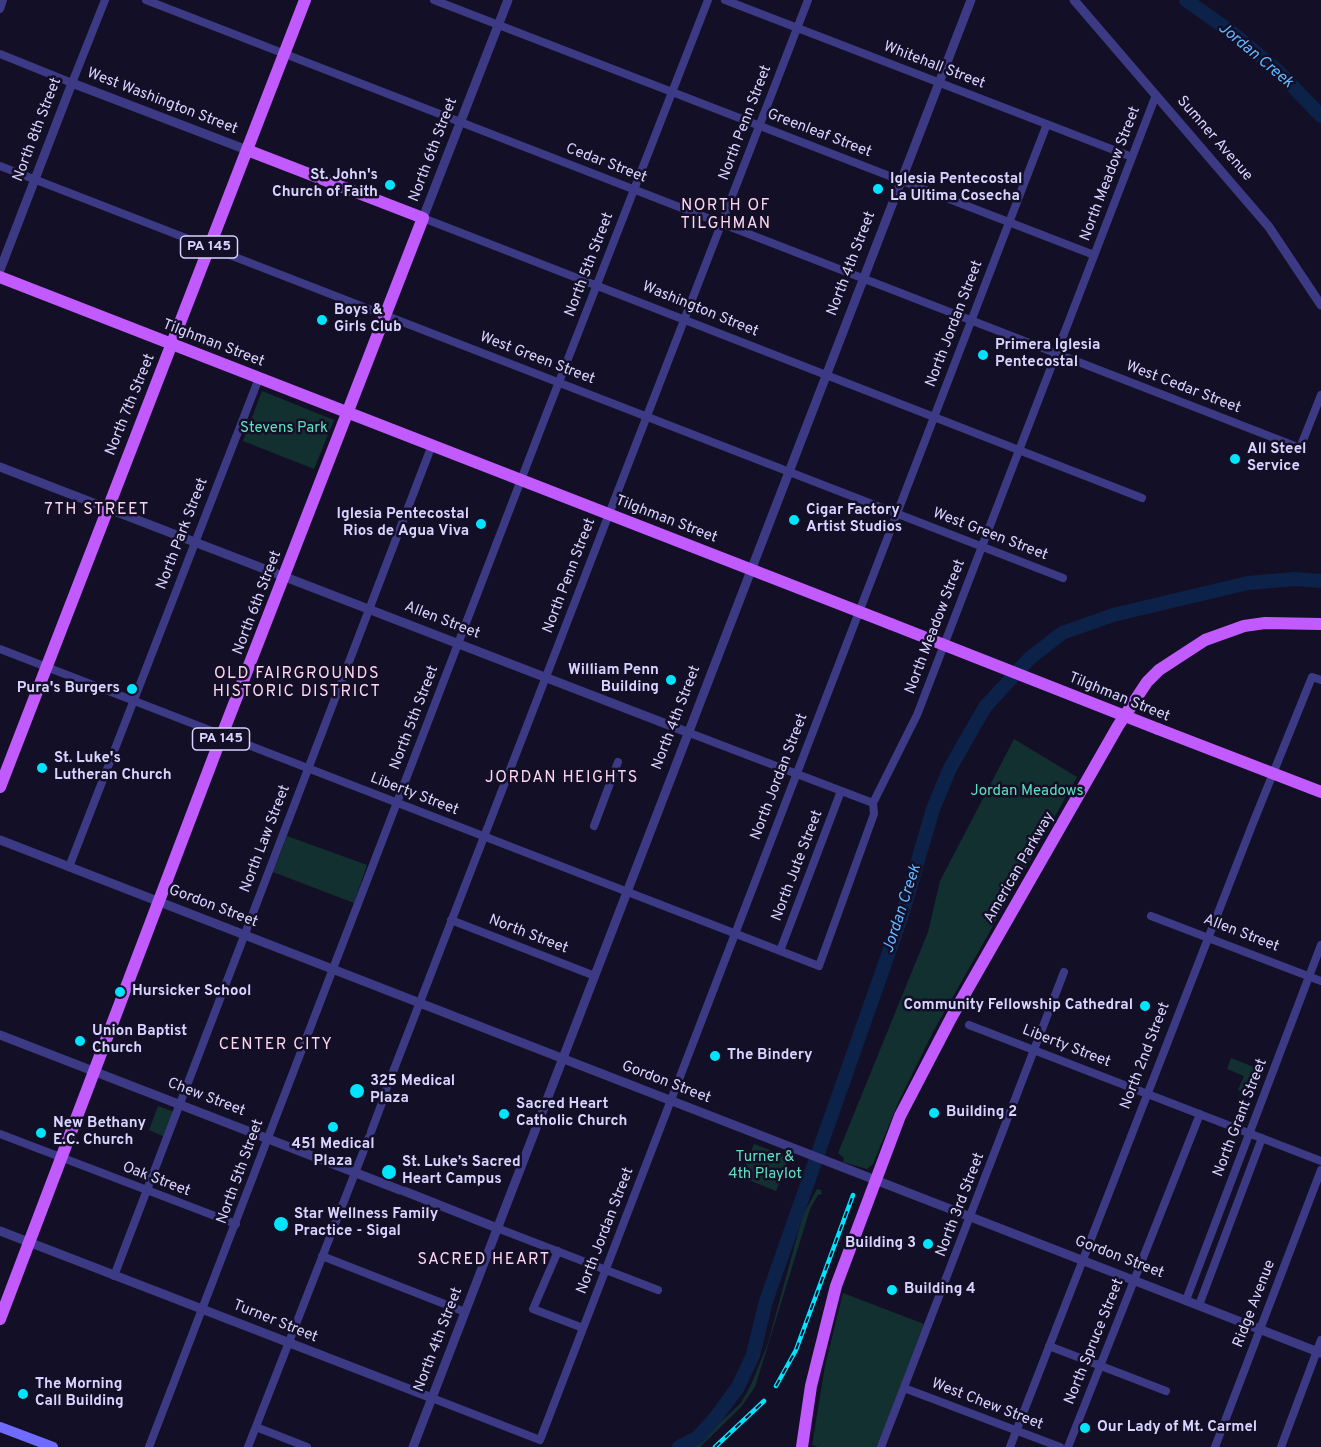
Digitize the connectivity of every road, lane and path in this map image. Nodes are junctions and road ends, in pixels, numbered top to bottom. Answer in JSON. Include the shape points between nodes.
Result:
{"nodes":[{"id":1,"x":3,"y":0,"type":"edge"},
{"id":2,"x":105,"y":0,"type":"edge"},
{"id":3,"x":146,"y":0,"type":"edge"},
{"id":4,"x":305,"y":0,"type":"edge"},
{"id":5,"x":434,"y":0,"type":"edge"},
{"id":6,"x":508,"y":0,"type":"edge"},
{"id":7,"x":708,"y":0,"type":"edge"},
{"id":8,"x":725,"y":0,"type":"edge"},
{"id":9,"x":808,"y":0,"type":"edge"},
{"id":10,"x":970,"y":0,"type":"edge"},
{"id":11,"x":1074,"y":0,"type":"edge"},
{"id":12,"x":0,"y":9,"type":"edge"},
{"id":13,"x":499,"y":25,"type":"junction"},
{"id":14,"x":797,"y":28,"type":"junction"},
{"id":15,"x":285,"y":53,"type":"junction"},
{"id":16,"x":0,"y":54,"type":"edge"},
{"id":17,"x":939,"y":82,"type":"junction"},
{"id":18,"x":72,"y":83,"type":"junction"},
{"id":19,"x":672,"y":92,"type":"junction"},
{"id":20,"x":1156,"y":95,"type":"junction"},
{"id":21,"x":461,"y":122,"type":"junction"},
{"id":22,"x":1047,"y":124,"type":"junction"},
{"id":23,"x":760,"y":125,"type":"junction"},
{"id":24,"x":247,"y":150,"type":"junction"},
{"id":25,"x":1132,"y":157,"type":"junction"},
{"id":26,"x":0,"y":166,"type":"edge"},
{"id":27,"x":35,"y":180,"type":"junction"},
{"id":28,"x":901,"y":181,"type":"junction"},
{"id":29,"x":634,"y":190,"type":"junction"},
{"id":30,"x":423,"y":218,"type":"junction"},
{"id":31,"x":722,"y":223,"type":"junction"},
{"id":32,"x":1009,"y":223,"type":"junction"},
{"id":33,"x":209,"y":247,"type":"junction"},
{"id":34,"x":1094,"y":255,"type":"junction"},
{"id":35,"x":0,"y":270,"type":"edge"},
{"id":36,"x":0,"y":277,"type":"edge"},
{"id":37,"x":863,"y":278,"type":"junction"},
{"id":38,"x":597,"y":286,"type":"junction"},
{"id":39,"x":1321,"y":305,"type":"edge"},
{"id":40,"x":385,"y":315,"type":"junction"},
{"id":41,"x":684,"y":320,"type":"junction"},
{"id":42,"x":971,"y":321,"type":"junction"},
{"id":43,"x":171,"y":345,"type":"junction"},
{"id":44,"x":1056,"y":353,"type":"junction"},
{"id":45,"x":825,"y":376,"type":"junction"},
{"id":46,"x":259,"y":378,"type":"junction"},
{"id":47,"x":559,"y":382,"type":"junction"},
{"id":48,"x":1321,"y":395,"type":"edge"},
{"id":49,"x":349,"y":412,"type":"junction"},
{"id":50,"x":646,"y":417,"type":"junction"},
{"id":51,"x":933,"y":418,"type":"junction"},
{"id":52,"x":432,"y":445,"type":"junction"},
{"id":53,"x":1018,"y":450,"type":"junction"},
{"id":54,"x":0,"y":466,"type":"edge"},
{"id":55,"x":787,"y":472,"type":"junction"},
{"id":56,"x":521,"y":480,"type":"junction"},
{"id":57,"x":1142,"y":498,"type":"dead end"},
{"id":58,"x":107,"y":508,"type":"junction"},
{"id":59,"x":609,"y":514,"type":"junction"},
{"id":60,"x":896,"y":514,"type":"junction"},
{"id":61,"x":195,"y":542,"type":"junction"},
{"id":62,"x":981,"y":547,"type":"junction"},
{"id":63,"x":750,"y":569,"type":"junction"},
{"id":64,"x":284,"y":575,"type":"junction"},
{"id":65,"x":1063,"y":578,"type":"dead end"},
{"id":66,"x":370,"y":609,"type":"junction"},
{"id":67,"x":857,"y":611,"type":"junction"},
{"id":68,"x":1321,"y":624,"type":"edge"},
{"id":69,"x":458,"y":643,"type":"junction"},
{"id":70,"x":0,"y":649,"type":"edge"},
{"id":71,"x":47,"y":667,"type":"junction"},
{"id":72,"x":545,"y":677,"type":"junction"},
{"id":73,"x":1321,"y":680,"type":"edge"},
{"id":74,"x":134,"y":700,"type":"junction"},
{"id":75,"x":687,"y":732,"type":"junction"},
{"id":76,"x":222,"y":735,"type":"junction"},
{"id":77,"x":618,"y":762,"type":"dead end"},
{"id":78,"x":308,"y":768,"type":"junction"},
{"id":79,"x":796,"y":774,"type":"junction"},
{"id":80,"x":1274,"y":774,"type":"junction"},
{"id":81,"x":0,"y":787,"type":"edge"},
{"id":82,"x":841,"y":791,"type":"junction"},
{"id":83,"x":1321,"y":792,"type":"edge"},
{"id":84,"x":397,"y":803,"type":"junction"},
{"id":85,"x":873,"y":803,"type":"junction"},
{"id":86,"x":594,"y":825,"type":"dead end"},
{"id":87,"x":483,"y":837,"type":"junction"},
{"id":88,"x":0,"y":840,"type":"edge"},
{"id":89,"x":69,"y":867,"type":"junction"},
{"id":90,"x":626,"y":893,"type":"junction"},
{"id":91,"x":160,"y":903,"type":"junction"},
{"id":92,"x":1151,"y":916,"type":"dead end"},
{"id":93,"x":451,"y":920,"type":"junction"},
{"id":94,"x":735,"y":934,"type":"junction"},
{"id":95,"x":244,"y":935,"type":"junction"},
{"id":96,"x":1207,"y":937,"type":"junction"},
{"id":97,"x":1321,"y":945,"type":"edge"},
{"id":98,"x":780,"y":951,"type":"junction"},
{"id":99,"x":819,"y":966,"type":"joint"},
{"id":100,"x":333,"y":970,"type":"junction"},
{"id":101,"x":1064,"y":972,"type":"dead end"},
{"id":102,"x":595,"y":976,"type":"junction"},
{"id":103,"x":1309,"y":976,"type":"junction"},
{"id":104,"x":1321,"y":981,"type":"edge"},
{"id":105,"x":419,"y":1003,"type":"junction"},
{"id":106,"x":969,"y":1025,"type":"dead end"},
{"id":107,"x":0,"y":1035,"type":"edge"},
{"id":108,"x":1034,"y":1049,"type":"junction"},
{"id":109,"x":563,"y":1059,"type":"junction"},
{"id":110,"x":95,"y":1071,"type":"junction"},
{"id":111,"x":1147,"y":1093,"type":"junction"},
{"id":112,"x":671,"y":1101,"type":"junction"},
{"id":113,"x":180,"y":1104,"type":"junction"},
{"id":114,"x":1200,"y":1114,"type":"junction"},
{"id":115,"x":0,"y":1134,"type":"edge"},
{"id":116,"x":1251,"y":1134,"type":"junction"},
{"id":117,"x":267,"y":1138,"type":"junction"},
{"id":118,"x":1262,"y":1138,"type":"junction"},
{"id":119,"x":62,"y":1158,"type":"junction"},
{"id":120,"x":1321,"y":1161,"type":"edge"},
{"id":121,"x":1321,"y":1170,"type":"edge"},
{"id":122,"x":355,"y":1173,"type":"junction"},
{"id":123,"x":875,"y":1180,"type":"junction"},
{"id":124,"x":147,"y":1191,"type":"junction"},
{"id":125,"x":971,"y":1217,"type":"junction"},
{"id":126,"x":236,"y":1224,"type":"junction"},
{"id":127,"x":497,"y":1228,"type":"junction"},
{"id":128,"x":0,"y":1231,"type":"edge"},
{"id":129,"x":29,"y":1242,"type":"junction"},
{"id":130,"x":558,"y":1251,"type":"junction"},
{"id":131,"x":322,"y":1256,"type":"junction"},
{"id":132,"x":1083,"y":1259,"type":"junction"},
{"id":133,"x":606,"y":1270,"type":"junction"},
{"id":134,"x":114,"y":1276,"type":"junction"},
{"id":135,"x":1135,"y":1280,"type":"junction"},
{"id":136,"x":658,"y":1290,"type":"dead end"},
{"id":137,"x":1186,"y":1300,"type":"junction"},
{"id":138,"x":1199,"y":1305,"type":"junction"},
{"id":139,"x":204,"y":1309,"type":"junction"},
{"id":140,"x":465,"y":1312,"type":"junction"},
{"id":141,"x":0,"y":1319,"type":"edge"},
{"id":142,"x":583,"y":1328,"type":"junction"},
{"id":143,"x":1260,"y":1329,"type":"junction"},
{"id":144,"x":1321,"y":1340,"type":"edge"},
{"id":145,"x":289,"y":1343,"type":"junction"},
{"id":146,"x":1049,"y":1346,"type":"junction"},
{"id":147,"x":1319,"y":1352,"type":"edge"},
{"id":148,"x":1100,"y":1366,"type":"junction"},
{"id":149,"x":904,"y":1388,"type":"junction"},
{"id":150,"x":1166,"y":1391,"type":"dead end"},
{"id":151,"x":432,"y":1398,"type":"junction"},
{"id":152,"x":0,"y":1426,"type":"edge"},
{"id":153,"x":256,"y":1427,"type":"junction"},
{"id":154,"x":1017,"y":1430,"type":"junction"},
{"id":155,"x":540,"y":1440,"type":"joint"},
{"id":156,"x":53,"y":1447,"type":"edge"},
{"id":157,"x":149,"y":1447,"type":"edge"},
{"id":158,"x":248,"y":1447,"type":"edge"},
{"id":159,"x":307,"y":1447,"type":"edge"},
{"id":160,"x":413,"y":1447,"type":"edge"},
{"id":161,"x":802,"y":1447,"type":"edge"},
{"id":162,"x":881,"y":1447,"type":"edge"},
{"id":163,"x":1010,"y":1447,"type":"edge"},
{"id":164,"x":1060,"y":1447,"type":"edge"},
{"id":165,"x":1068,"y":1447,"type":"edge"},
{"id":166,"x":1215,"y":1447,"type":"edge"},
{"id":167,"x":1281,"y":1447,"type":"edge"}],
"edges":[{"from":1,"to":12,"type":"street"},
{"from":2,"to":18,"type":"street","name":"North 8th Street"},
{"from":3,"to":15,"type":"street","name":"Cedar Street"},
{"from":4,"to":15,"type":"main road","name":"North 7th Street","number":"PA 145"},
{"from":5,"to":13,"type":"street","name":"Greenleaf Street"},
{"from":6,"to":13,"type":"street","name":"North 6th Street"},
{"from":7,"to":19,"type":"street","name":"North 5th Street"},
{"from":8,"to":14,"type":"street","name":"Whitehall Street"},
{"from":9,"to":14,"type":"street","name":"North Penn Street"},
{"from":10,"to":17,"type":"street","name":"North 4th Street"},
{"from":11,"to":20,"type":"street","name":"Sumner Avenue"},
{"from":13,"to":19,"type":"street","name":"Greenleaf Street"},
{"from":13,"to":21,"type":"street","name":"North 6th Street"},
{"from":14,"to":17,"type":"street","name":"Whitehall Street"},
{"from":14,"to":23,"type":"street","name":"North Penn Street"},
{"from":15,"to":21,"type":"street","name":"Cedar Street"},
{"from":15,"to":24,"type":"main road","name":"North 7th Street","number":"PA 145"},
{"from":16,"to":18,"type":"street","name":"West Washington Street"},
{"from":17,"to":22,"type":"street","name":"Whitehall Street"},
{"from":17,"to":28,"type":"street","name":"North 4th Street"},
{"from":18,"to":24,"type":"street","name":"West Washington Street"},
{"from":18,"to":27,"type":"street","name":"North 8th Street"},
{"from":19,"to":23,"type":"street","name":"Greenleaf Street"},
{"from":19,"to":29,"type":"street","name":"North 5th Street"},
{"from":20,"to":25,"type":"street","name":"North Meadow Street"},
{"from":20,"to":39,"type":"street","name":"Sumner Avenue","via":[[1269,227]]},
{"from":21,"to":29,"type":"street","name":"Cedar Street"},
{"from":21,"to":30,"type":"street","name":"North 6th Street"},
{"from":22,"to":25,"type":"street","name":"Whitehall Street"},
{"from":22,"to":32,"type":"street","name":"North Jordan Street"},
{"from":23,"to":28,"type":"street","name":"Greenleaf Street"},
{"from":23,"to":31,"type":"street","name":"North Penn Street"},
{"from":24,"to":30,"type":"main road","name":"Washington Street"},
{"from":24,"to":33,"type":"main road","name":"North 7th Street","number":"PA 145"},
{"from":25,"to":34,"type":"street","name":"North Meadow Street"},
{"from":26,"to":27,"type":"street","name":"West Green Street"},
{"from":27,"to":33,"type":"street","name":"West Green Street"},
{"from":27,"to":35,"type":"street","name":"North 8th Street"},
{"from":28,"to":32,"type":"street","name":"Greenleaf Street"},
{"from":28,"to":37,"type":"street","name":"North 4th Street"},
{"from":29,"to":31,"type":"street","name":"Cedar Street"},
{"from":29,"to":38,"type":"street","name":"North 5th Street"},
{"from":30,"to":38,"type":"street","name":"Washington Street"},
{"from":30,"to":40,"type":"main road","name":"North 6th Street","number":"PA 145"},
{"from":31,"to":37,"type":"street","name":"Cedar Street"},
{"from":31,"to":41,"type":"street","name":"North Penn Street"},
{"from":32,"to":34,"type":"street","name":"Greenleaf Street"},
{"from":32,"to":42,"type":"street","name":"North Jordan Street"},
{"from":33,"to":40,"type":"street","name":"West Green Street"},
{"from":33,"to":43,"type":"main road","name":"North 7th Street","number":"PA 145"},
{"from":34,"to":44,"type":"street","name":"North Meadow Street"},
{"from":36,"to":43,"type":"main road","name":"Tilghman Street"},
{"from":37,"to":42,"type":"street","name":"Cedar Street"},
{"from":37,"to":45,"type":"street","name":"North 4th Street"},
{"from":38,"to":41,"type":"street","name":"Washington Street"},
{"from":38,"to":47,"type":"street","name":"North 5th Street"},
{"from":40,"to":47,"type":"street","name":"West Green Street"},
{"from":40,"to":49,"type":"main road","name":"North 6th Street","number":"PA 145"},
{"from":41,"to":45,"type":"street","name":"Washington Street"},
{"from":41,"to":50,"type":"street","name":"North Penn Street"},
{"from":42,"to":44,"type":"street","name":"Cedar Street"},
{"from":42,"to":51,"type":"street","name":"North Jordan Street"},
{"from":43,"to":46,"type":"main road","name":"Tilghman Street"},
{"from":43,"to":58,"type":"main road","name":"North 7th Street","number":"PA 145"},
{"from":44,"to":48,"type":"street","name":"West Cedar Street","via":[[1300,448]]},
{"from":44,"to":53,"type":"street","name":"North Meadow Street"},
{"from":45,"to":51,"type":"street","name":"Washington Street"},
{"from":45,"to":55,"type":"street","name":"North 4th Street"},
{"from":46,"to":49,"type":"main road","name":"Tilghman Street"},
{"from":46,"to":61,"type":"street","name":"North Park Street"},
{"from":47,"to":50,"type":"street","name":"West Green Street"},
{"from":47,"to":56,"type":"street","name":"North 5th Street"},
{"from":49,"to":52,"type":"main road","name":"Tilghman Street"},
{"from":49,"to":64,"type":"main road","name":"North 6th Street","number":"PA 145"},
{"from":50,"to":55,"type":"street","name":"West Green Street"},
{"from":50,"to":59,"type":"street","name":"North Penn Street"},
{"from":51,"to":53,"type":"street","name":"Washington Street"},
{"from":51,"to":60,"type":"street","name":"North Jordan Street"},
{"from":52,"to":56,"type":"main road","name":"Tilghman Street"},
{"from":52,"to":66,"type":"street","name":"North Law Street"},
{"from":53,"to":57,"type":"street","name":"Washington Street"},
{"from":53,"to":62,"type":"street","name":"North Meadow Street"},
{"from":54,"to":58,"type":"street","name":"Allen Street"},
{"from":55,"to":60,"type":"street","name":"West Green Street"},
{"from":55,"to":63,"type":"street","name":"North 4th Street"},
{"from":56,"to":59,"type":"main road","name":"Tilghman Street"},
{"from":56,"to":69,"type":"street","name":"North 5th Street"},
{"from":58,"to":61,"type":"street","name":"Allen Street"},
{"from":58,"to":71,"type":"main road","name":"North 7th Street","number":"PA 145"},
{"from":59,"to":63,"type":"main road","name":"Tilghman Street"},
{"from":59,"to":72,"type":"street","name":"North Penn Street"},
{"from":60,"to":62,"type":"street","name":"West Green Street"},
{"from":60,"to":67,"type":"street","name":"North Jordan Street"},
{"from":61,"to":64,"type":"street","name":"Allen Street"},
{"from":61,"to":74,"type":"street","name":"North Park Street"},
{"from":62,"to":65,"type":"street","name":"West Green Street"},
{"from":62,"to":85,"type":"street","name":"North Meadow Street","via":[[917,715]]},
{"from":63,"to":67,"type":"main road","name":"Tilghman Street"},
{"from":63,"to":75,"type":"street","name":"North 4th Street"},
{"from":64,"to":66,"type":"street","name":"Allen Street"},
{"from":64,"to":76,"type":"main road","name":"North 6th Street","number":"PA 145"},
{"from":66,"to":69,"type":"street","name":"Allen Street"},
{"from":66,"to":78,"type":"street","name":"North Law Street"},
{"from":67,"to":79,"type":"street","name":"North Jordan Street"},
{"from":67,"to":80,"type":"main road","name":"Tilghman Street","bridge":true},
{"from":68,"to":123,"type":"main road","name":"American Parkway","via":[[1279,622],[1224,632],[1186,650],[1148,681],[1103,750],[951,1018],[915,1084]]},
{"from":69,"to":72,"type":"street","name":"Allen Street"},
{"from":69,"to":84,"type":"street","name":"North 5th Street"},
{"from":70,"to":71,"type":"street","name":"Liberty Street"},
{"from":71,"to":74,"type":"street","name":"Liberty Street"},
{"from":71,"to":81,"type":"main road","name":"North 7th Street","number":"PA 145"},
{"from":72,"to":75,"type":"street","name":"Allen Street"},
{"from":72,"to":87,"type":"street","name":"North Penn Street"},
{"from":73,"to":80,"type":"street","name":"North 2nd Street","via":[[1312,677]]},
{"from":74,"to":76,"type":"street","name":"Liberty Street"},
{"from":74,"to":89,"type":"street","name":"North Park Street"},
{"from":75,"to":79,"type":"street","name":"Allen Street"},
{"from":75,"to":90,"type":"street","name":"North 4th Street"},
{"from":76,"to":78,"type":"street","name":"Liberty Street"},
{"from":76,"to":91,"type":"main road","name":"North 6th Street","number":"PA 145"},
{"from":77,"to":86,"type":"street"},
{"from":78,"to":84,"type":"street","name":"Liberty Street"},
{"from":78,"to":95,"type":"street","name":"North Law Street"},
{"from":79,"to":82,"type":"street","name":"Allen Street"},
{"from":79,"to":94,"type":"street","name":"North Jordan Street"},
{"from":80,"to":83,"type":"main road","name":"Tilghman Street"},
{"from":80,"to":96,"type":"street","name":"North 2nd Street"},
{"from":82,"to":85,"type":"street","name":"Allen Street"},
{"from":82,"to":98,"type":"street","name":"North Jute Street"},
{"from":84,"to":87,"type":"street","name":"Liberty Street"},
{"from":84,"to":100,"type":"street","name":"North 5th Street"},
{"from":85,"to":99,"type":"street","name":"North Meadow Street","via":[[874,814]]},
{"from":87,"to":90,"type":"street","name":"Liberty Street"},
{"from":87,"to":93,"type":"street","name":"North Penn Street"},
{"from":88,"to":89,"type":"street","name":"Gordon Street"},
{"from":89,"to":91,"type":"street","name":"Gordon Street"},
{"from":90,"to":94,"type":"street","name":"Liberty Street"},
{"from":90,"to":102,"type":"street","name":"North 4th Street"},
{"from":91,"to":95,"type":"street","name":"Gordon Street"},
{"from":91,"to":110,"type":"main road","name":"North 6th Street","number":"PA 145"},
{"from":92,"to":96,"type":"street","name":"Allen Street"},
{"from":93,"to":102,"type":"street","name":"North Street"},
{"from":93,"to":105,"type":"street","name":"North Penn Street"},
{"from":94,"to":98,"type":"street","name":"Liberty Street"},
{"from":94,"to":112,"type":"street","name":"North Jordan Street"},
{"from":95,"to":100,"type":"street","name":"Gordon Street"},
{"from":95,"to":113,"type":"street","name":"North Law Street"},
{"from":96,"to":103,"type":"street","name":"Allen Street"},
{"from":96,"to":111,"type":"street","name":"North 2nd Street"},
{"from":97,"to":103,"type":"street","name":"North Grant Street"},
{"from":98,"to":99,"type":"street","name":"Liberty Street"},
{"from":100,"to":105,"type":"street","name":"Gordon Street"},
{"from":100,"to":117,"type":"street","name":"North 5th Street"},
{"from":101,"to":108,"type":"street","name":"North 3rd Street"},
{"from":102,"to":109,"type":"street","name":"North 4th Street"},
{"from":103,"to":104,"type":"street","name":"Allen Street"},
{"from":103,"to":116,"type":"street","name":"North Grant Street"},
{"from":105,"to":109,"type":"street","name":"Gordon Street"},
{"from":105,"to":122,"type":"street","name":"North Penn Street"},
{"from":106,"to":108,"type":"street","name":"Liberty Street"},
{"from":107,"to":110,"type":"street","name":"Chew Street"},
{"from":108,"to":111,"type":"street","name":"Liberty Street"},
{"from":108,"to":125,"type":"street","name":"North 3rd Street"},
{"from":109,"to":112,"type":"street","name":"Gordon Street"},
{"from":109,"to":127,"type":"street","name":"North 4th Street"},
{"from":110,"to":113,"type":"street","name":"Chew Street"},
{"from":110,"to":119,"type":"main road","name":"North 6th Street","number":"PA 145"},
{"from":111,"to":114,"type":"street","name":"Liberty Street"},
{"from":111,"to":132,"type":"street","name":"North 2nd Street"},
{"from":112,"to":123,"type":"street","name":"Gordon Street"},
{"from":112,"to":133,"type":"street","name":"North Jordan Street"},
{"from":113,"to":117,"type":"street","name":"Chew Street"},
{"from":113,"to":124,"type":"street","name":"North Law Street"},
{"from":114,"to":116,"type":"street","name":"Liberty Street"},
{"from":114,"to":135,"type":"street","name":"North Spruce Street"},
{"from":115,"to":119,"type":"street","name":"Oak Street"},
{"from":116,"to":118,"type":"street","name":"Liberty Street"},
{"from":116,"to":137,"type":"street","name":"North Grant Street"},
{"from":117,"to":122,"type":"street","name":"Chew Street"},
{"from":117,"to":126,"type":"street","name":"North 5th Street"},
{"from":118,"to":120,"type":"street","name":"Liberty Street"},
{"from":118,"to":138,"type":"street"},
{"from":119,"to":124,"type":"street","name":"Oak Street"},
{"from":119,"to":129,"type":"main road","name":"North 6th Street","number":"PA 145"},
{"from":121,"to":143,"type":"street","name":"Ridge Avenue"},
{"from":122,"to":127,"type":"street","name":"Chew Street"},
{"from":122,"to":131,"type":"street","name":"North Penn Street"},
{"from":123,"to":125,"type":"street","name":"Gordon Street"},
{"from":123,"to":161,"type":"main road","name":"American Parkway","via":[[828,1314]]},
{"from":124,"to":126,"type":"street","name":"Oak Street"},
{"from":124,"to":134,"type":"street","name":"North Law Street"},
{"from":125,"to":132,"type":"street","name":"Gordon Street"},
{"from":125,"to":149,"type":"street","name":"North 3rd Street"},
{"from":126,"to":139,"type":"street","name":"North 5th Street"},
{"from":127,"to":130,"type":"street","name":"Chew Street"},
{"from":127,"to":140,"type":"street","name":"North 4th Street"},
{"from":128,"to":129,"type":"street","name":"Turner Street"},
{"from":129,"to":134,"type":"street","name":"Turner Street"},
{"from":129,"to":141,"type":"main road","name":"North 6th Street","number":"PA 145"},
{"from":130,"to":133,"type":"street","name":"Chew Street"},
{"from":130,"to":142,"type":"street","via":[[533,1309]]},
{"from":131,"to":140,"type":"street"},
{"from":131,"to":145,"type":"street","name":"North Penn Street"},
{"from":132,"to":135,"type":"street","name":"Gordon Street"},
{"from":132,"to":146,"type":"street","name":"North 2nd Street"},
{"from":133,"to":136,"type":"street","name":"Chew Street"},
{"from":133,"to":142,"type":"street","name":"North Jordan Street"},
{"from":134,"to":139,"type":"street","name":"Turner Street"},
{"from":135,"to":137,"type":"street","name":"Gordon Street"},
{"from":135,"to":148,"type":"street","name":"North Spruce Street"},
{"from":137,"to":138,"type":"street","name":"Gordon Street"},
{"from":138,"to":143,"type":"street","name":"Gordon Street"},
{"from":139,"to":145,"type":"street","name":"Turner Street"},
{"from":139,"to":157,"type":"street","name":"North 5th Street"},
{"from":140,"to":151,"type":"street","name":"North 4th Street"},
{"from":142,"to":155,"type":"street","name":"North Jordan Street"},
{"from":143,"to":147,"type":"street","name":"Gordon Street"},
{"from":143,"to":166,"type":"street","name":"Ridge Avenue"},
{"from":144,"to":147,"type":"street"},
{"from":145,"to":151,"type":"street","name":"Turner Street"},
{"from":145,"to":153,"type":"street","name":"North Penn Street"},
{"from":146,"to":148,"type":"street"},
{"from":146,"to":154,"type":"street","name":"North 2nd Street"},
{"from":147,"to":167,"type":"street"},
{"from":148,"to":150,"type":"street"},
{"from":148,"to":165,"type":"street","name":"North Spruce Street"},
{"from":149,"to":154,"type":"street","name":"West Chew Street"},
{"from":149,"to":162,"type":"street","name":"North 3rd Street"},
{"from":151,"to":155,"type":"street","name":"Turner Street"},
{"from":151,"to":160,"type":"street","name":"North 4th Street"},
{"from":152,"to":156,"type":"main road"},
{"from":153,"to":158,"type":"street","name":"North Penn Street"},
{"from":153,"to":159,"type":"street"},
{"from":154,"to":163,"type":"street","name":"North 2nd Street"},
{"from":154,"to":164,"type":"street","name":"West Chew Street"}]}
